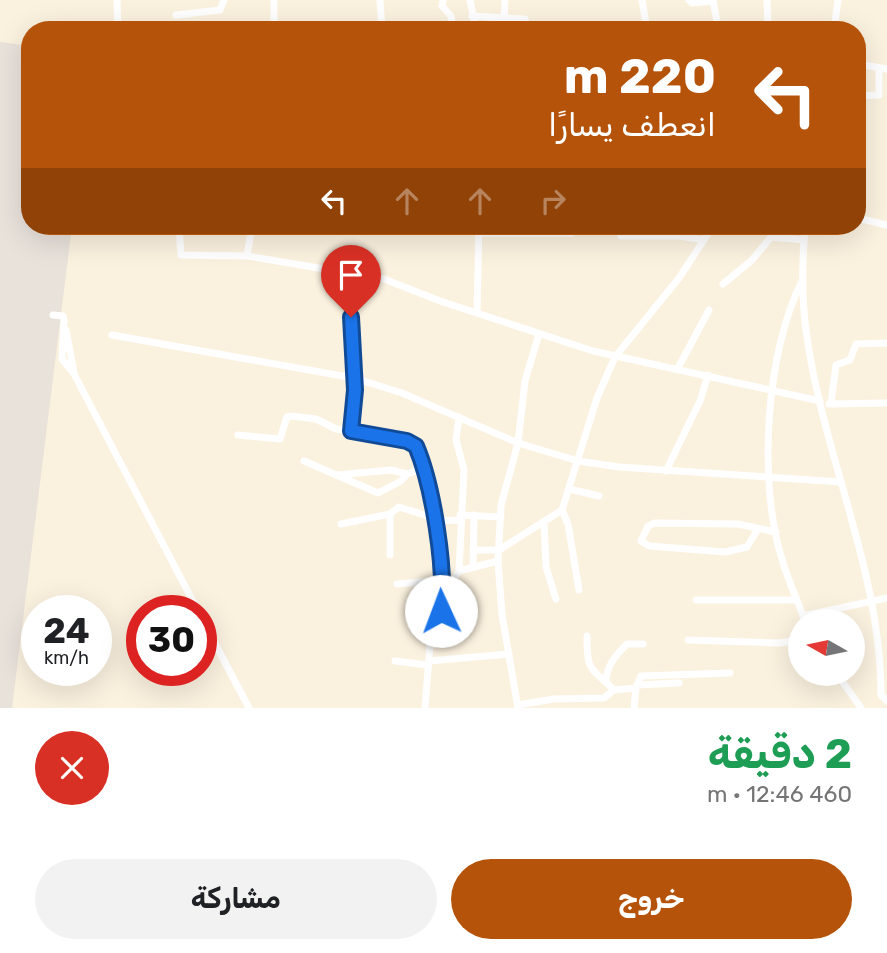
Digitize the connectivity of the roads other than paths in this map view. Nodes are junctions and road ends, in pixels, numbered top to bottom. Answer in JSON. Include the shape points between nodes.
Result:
{"nodes":[{"id":1,"x":117,"y":0,"type":"edge"},
{"id":2,"x":223,"y":0,"type":"edge"},
{"id":3,"x":274,"y":0,"type":"edge"},
{"id":4,"x":380,"y":0,"type":"edge"},
{"id":5,"x":470,"y":0,"type":"edge"},
{"id":6,"x":505,"y":0,"type":"edge"},
{"id":7,"x":642,"y":0,"type":"edge"},
{"id":8,"x":689,"y":0,"type":"edge"},
{"id":9,"x":767,"y":0,"type":"edge"},
{"id":10,"x":838,"y":0,"type":"edge"},
{"id":11,"x":443,"y":1,"type":"edge"},
{"id":12,"x":176,"y":15,"type":"dead end"},
{"id":13,"x":472,"y":16,"type":"junction"},
{"id":14,"x":505,"y":18,"type":"junction"},
{"id":15,"x":118,"y":21,"type":"edge"},
{"id":16,"x":274,"y":21,"type":"edge"},
{"id":17,"x":381,"y":21,"type":"edge"},
{"id":18,"x":452,"y":21,"type":"edge"},
{"id":19,"x":474,"y":21,"type":"edge"},
{"id":20,"x":526,"y":21,"type":"edge"},
{"id":21,"x":646,"y":21,"type":"edge"},
{"id":22,"x":717,"y":21,"type":"edge"},
{"id":23,"x":771,"y":21,"type":"edge"},
{"id":24,"x":835,"y":21,"type":"edge"},
{"id":25,"x":883,"y":69,"type":"edge"},
{"id":26,"x":866,"y":96,"type":"edge"},
{"id":27,"x":866,"y":220,"type":"edge"},
{"id":28,"x":887,"y":225,"type":"edge"},
{"id":29,"x":180,"y":235,"type":"edge"},
{"id":30,"x":250,"y":235,"type":"edge"},
{"id":31,"x":479,"y":235,"type":"edge"},
{"id":32,"x":621,"y":235,"type":"edge"},
{"id":33,"x":707,"y":235,"type":"edge"},
{"id":34,"x":804,"y":235,"type":"edge"},
{"id":35,"x":704,"y":240,"type":"junction"},
{"id":36,"x":804,"y":240,"type":"junction"},
{"id":37,"x":247,"y":256,"type":"junction"},
{"id":38,"x":345,"y":271,"type":"junction"},
{"id":39,"x":802,"y":280,"type":"junction"},
{"id":40,"x":723,"y":284,"type":"dead end"},
{"id":41,"x":709,"y":310,"type":"dead end"},
{"id":42,"x":477,"y":312,"type":"junction"},
{"id":43,"x":53,"y":316,"type":"dead end"},
{"id":44,"x":540,"y":334,"type":"junction"},
{"id":45,"x":112,"y":335,"type":"dead end"},
{"id":46,"x":887,"y":343,"type":"edge"},
{"id":47,"x":615,"y":357,"type":"junction"},
{"id":48,"x":678,"y":368,"type":"junction"},
{"id":49,"x":708,"y":375,"type":"junction"},
{"id":50,"x":354,"y":378,"type":"junction"},
{"id":51,"x":774,"y":393,"type":"junction"},
{"id":52,"x":820,"y":403,"type":"junction"},
{"id":53,"x":831,"y":403,"type":"junction"},
{"id":54,"x":887,"y":403,"type":"edge"},
{"id":55,"x":459,"y":418,"type":"junction"},
{"id":56,"x":351,"y":431,"type":"junction"},
{"id":57,"x":238,"y":435,"type":"dead end"},
{"id":58,"x":518,"y":443,"type":"junction"},
{"id":59,"x":304,"y":461,"type":"dead end"},
{"id":60,"x":578,"y":461,"type":"junction"},
{"id":61,"x":424,"y":468,"type":"junction"},
{"id":62,"x":666,"y":471,"type":"junction"},
{"id":63,"x":407,"y":474,"type":"junction"},
{"id":64,"x":337,"y":475,"type":"junction"},
{"id":65,"x":770,"y":479,"type":"junction"},
{"id":66,"x":841,"y":482,"type":"junction"},
{"id":67,"x":569,"y":489,"type":"junction"},
{"id":68,"x":599,"y":496,"type":"dead end"},
{"id":69,"x":562,"y":510,"type":"junction"},
{"id":70,"x":390,"y":514,"type":"junction"},
{"id":71,"x":474,"y":514,"type":"junction"},
{"id":72,"x":460,"y":517,"type":"junction"},
{"id":73,"x":501,"y":517,"type":"junction"},
{"id":74,"x":434,"y":519,"type":"junction"},
{"id":75,"x":544,"y":522,"type":"junction"},
{"id":76,"x":341,"y":524,"type":"dead end"},
{"id":77,"x":758,"y":529,"type":"junction"},
{"id":78,"x":776,"y":532,"type":"junction"},
{"id":79,"x":459,"y":535,"type":"junction"},
{"id":80,"x":473,"y":535,"type":"junction"},
{"id":81,"x":473,"y":550,"type":"junction"},
{"id":82,"x":499,"y":550,"type":"junction"},
{"id":83,"x":390,"y":555,"type":"dead end"},
{"id":84,"x":498,"y":561,"type":"junction"},
{"id":85,"x":474,"y":567,"type":"junction"},
{"id":86,"x":458,"y":571,"type":"junction"},
{"id":87,"x":440,"y":580,"type":"junction"},
{"id":88,"x":397,"y":584,"type":"dead end"},
{"id":89,"x":579,"y":590,"type":"dead end"},
{"id":90,"x":190,"y":595,"type":"edge"},
{"id":91,"x":887,"y":598,"type":"edge"},
{"id":92,"x":556,"y":599,"type":"dead end"},
{"id":93,"x":696,"y":600,"type":"dead end"},
{"id":94,"x":795,"y":600,"type":"junction"},
{"id":95,"x":873,"y":600,"type":"junction"},
{"id":96,"x":799,"y":609,"type":"edge"},
{"id":97,"x":840,"y":609,"type":"edge"},
{"id":98,"x":469,"y":611,"type":"dead end"},
{"id":99,"x":440,"y":615,"type":"junction"},
{"id":100,"x":587,"y":636,"type":"dead end"},
{"id":101,"x":688,"y":640,"type":"dead end"},
{"id":102,"x":788,"y":642,"type":"edge"},
{"id":103,"x":643,"y":644,"type":"dead end"},
{"id":104,"x":217,"y":647,"type":"edge"},
{"id":105,"x":509,"y":654,"type":"junction"},
{"id":106,"x":395,"y":661,"type":"dead end"},
{"id":107,"x":429,"y":663,"type":"junction"},
{"id":108,"x":730,"y":673,"type":"dead end"},
{"id":109,"x":606,"y":682,"type":"junction"},
{"id":110,"x":679,"y":683,"type":"dead end"},
{"id":111,"x":636,"y":686,"type":"junction"},
{"id":112,"x":845,"y":686,"type":"edge"},
{"id":113,"x":614,"y":690,"type":"junction"},
{"id":114,"x":885,"y":700,"type":"edge"},
{"id":115,"x":518,"y":706,"type":"edge"},
{"id":116,"x":249,"y":708,"type":"edge"},
{"id":117,"x":425,"y":708,"type":"edge"},
{"id":118,"x":634,"y":708,"type":"edge"},
{"id":119,"x":860,"y":708,"type":"edge"},
{"id":120,"x":881,"y":708,"type":"edge"}],
"edges":[{"from":1,"to":15,"type":"street"},
{"from":2,"to":12,"type":"street","via":[[220,10]]},
{"from":3,"to":16,"type":"street"},
{"from":4,"to":17,"type":"street"},
{"from":5,"to":13,"type":"street"},
{"from":6,"to":14,"type":"street"},
{"from":7,"to":21,"type":"street"},
{"from":8,"to":22,"type":"street","via":[[713,1]]},
{"from":9,"to":23,"type":"street"},
{"from":10,"to":24,"type":"street"},
{"from":11,"to":18,"type":"street"},
{"from":13,"to":14,"type":"street"},
{"from":13,"to":19,"type":"street"},
{"from":14,"to":20,"type":"street"},
{"from":25,"to":26,"type":"street","via":[[878,95]]},
{"from":27,"to":28,"type":"street"},
{"from":29,"to":37,"type":"street","via":[[181,255]]},
{"from":30,"to":37,"type":"street"},
{"from":31,"to":42,"type":"street"},
{"from":32,"to":35,"type":"street"},
{"from":33,"to":35,"type":"street"},
{"from":34,"to":36,"type":"street"},
{"from":35,"to":47,"type":"street"},
{"from":36,"to":39,"type":"street"},
{"from":36,"to":40,"type":"street","via":[[771,237]]},
{"from":37,"to":38,"type":"street"},
{"from":38,"to":42,"type":"street"},
{"from":38,"to":50,"type":"street"},
{"from":39,"to":51,"type":"street","via":[[789,308]]},
{"from":39,"to":52,"type":"street"},
{"from":41,"to":48,"type":"street"},
{"from":42,"to":44,"type":"street"},
{"from":43,"to":90,"type":"street","via":[[63,316],[62,359]]},
{"from":44,"to":47,"type":"street"},
{"from":44,"to":58,"type":"street","via":[[523,387]]},
{"from":45,"to":50,"type":"street"},
{"from":46,"to":53,"type":"street","via":[[856,344],[850,360],[836,365]]},
{"from":47,"to":48,"type":"street"},
{"from":47,"to":60,"type":"street"},
{"from":48,"to":49,"type":"street"},
{"from":49,"to":51,"type":"street"},
{"from":49,"to":62,"type":"street"},
{"from":50,"to":55,"type":"street"},
{"from":50,"to":56,"type":"street"},
{"from":51,"to":52,"type":"street"},
{"from":51,"to":65,"type":"street"},
{"from":52,"to":53,"type":"street"},
{"from":52,"to":66,"type":"street"},
{"from":53,"to":54,"type":"street"},
{"from":55,"to":58,"type":"street"},
{"from":55,"to":72,"type":"street","via":[[456,440],[464,470]]},
{"from":56,"to":57,"type":"street","via":[[291,416],[280,439]]},
{"from":56,"to":61,"type":"street","via":[[412,443]]},
{"from":58,"to":60,"type":"street"},
{"from":58,"to":73,"type":"street","via":[[503,492]]},
{"from":59,"to":64,"type":"street"},
{"from":60,"to":62,"type":"street"},
{"from":60,"to":67,"type":"street"},
{"from":61,"to":63,"type":"street"},
{"from":61,"to":74,"type":"street"},
{"from":62,"to":65,"type":"street"},
{"from":63,"to":64,"type":"street","via":[[391,470]]},
{"from":63,"to":64,"type":"street","via":[[378,493]]},
{"from":65,"to":66,"type":"street"},
{"from":65,"to":78,"type":"street"},
{"from":66,"to":95,"type":"street"},
{"from":67,"to":68,"type":"street"},
{"from":67,"to":69,"type":"street"},
{"from":69,"to":75,"type":"street"},
{"from":69,"to":89,"type":"street"},
{"from":70,"to":74,"type":"street","via":[[399,507]]},
{"from":70,"to":76,"type":"street"},
{"from":70,"to":83,"type":"street"},
{"from":71,"to":72,"type":"street"},
{"from":71,"to":73,"type":"street"},
{"from":71,"to":80,"type":"street"},
{"from":72,"to":74,"type":"street"},
{"from":72,"to":79,"type":"street"},
{"from":73,"to":82,"type":"street"},
{"from":74,"to":87,"type":"street"},
{"from":75,"to":82,"type":"street"},
{"from":75,"to":92,"type":"street","via":[[546,567]]},
{"from":77,"to":77,"type":"street","via":[[738,523],[655,523],[648,526],[641,541],[649,546],[725,552],[747,547]]},
{"from":77,"to":78,"type":"street"},
{"from":78,"to":94,"type":"street"},
{"from":79,"to":80,"type":"street"},
{"from":79,"to":86,"type":"street"},
{"from":80,"to":81,"type":"street"},
{"from":81,"to":82,"type":"street"},
{"from":81,"to":85,"type":"street"},
{"from":82,"to":84,"type":"street"},
{"from":84,"to":85,"type":"street"},
{"from":84,"to":105,"type":"street"},
{"from":85,"to":86,"type":"street"},
{"from":86,"to":87,"type":"street","via":[[456,578]]},
{"from":87,"to":88,"type":"street"},
{"from":87,"to":99,"type":"street"},
{"from":91,"to":95,"type":"street"},
{"from":93,"to":94,"type":"street"},
{"from":94,"to":96,"type":"street"},
{"from":95,"to":97,"type":"street"},
{"from":95,"to":114,"type":"street"},
{"from":98,"to":99,"type":"street"},
{"from":99,"to":107,"type":"street","via":[[431,632]]},
{"from":100,"to":109,"type":"street","via":[[587,662]]},
{"from":101,"to":102,"type":"street"},
{"from":103,"to":109,"type":"street","via":[[623,647],[608,665]]},
{"from":104,"to":116,"type":"street"},
{"from":105,"to":107,"type":"street"},
{"from":105,"to":115,"type":"street"},
{"from":106,"to":107,"type":"street"},
{"from":107,"to":117,"type":"street"},
{"from":108,"to":111,"type":"street","via":[[643,675]]},
{"from":109,"to":113,"type":"street"},
{"from":110,"to":111,"type":"street"},
{"from":111,"to":113,"type":"street"},
{"from":111,"to":118,"type":"street"},
{"from":112,"to":119,"type":"street"},
{"from":113,"to":115,"type":"street","via":[[604,698],[554,699]]},
{"from":114,"to":120,"type":"street"}]}
